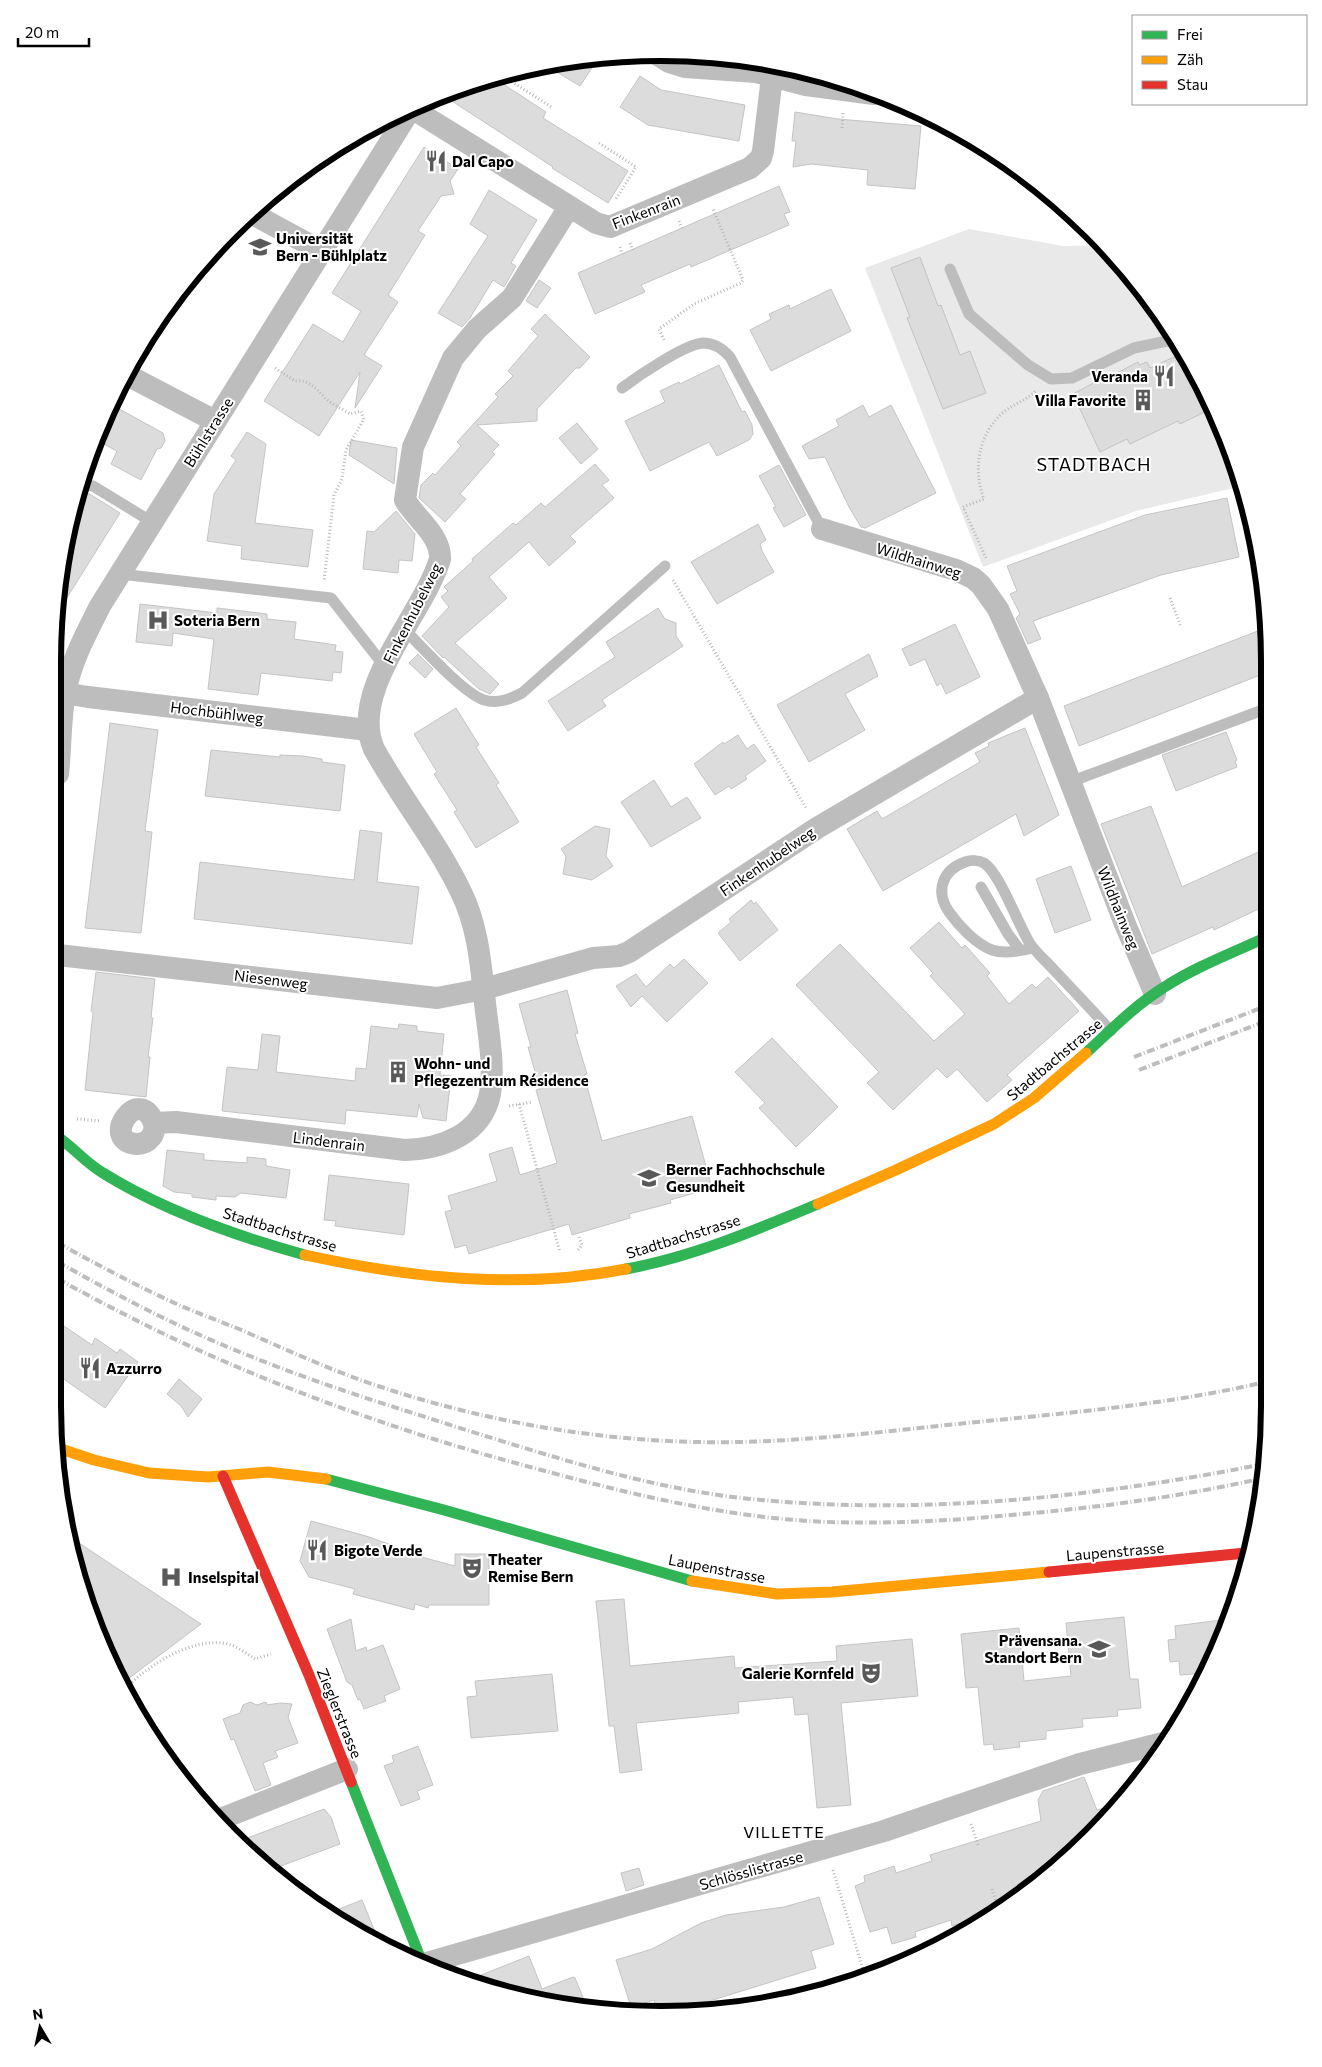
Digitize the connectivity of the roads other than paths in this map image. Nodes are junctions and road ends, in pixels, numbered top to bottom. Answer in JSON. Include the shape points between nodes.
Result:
{"nodes":[{"id":1,"x":668,"y":61,"type":"edge"},
{"id":2,"x":772,"y":77,"type":"junction"},
{"id":3,"x":844,"y":90,"type":"edge"},
{"id":4,"x":418,"y":113,"type":"edge"},
{"id":5,"x":405,"y":119,"type":"edge"},
{"id":6,"x":569,"y":207,"type":"junction"},
{"id":7,"x":258,"y":217,"type":"edge"},
{"id":8,"x":322,"y":251,"type":"junction"},
{"id":9,"x":950,"y":269,"type":"dead end"},
{"id":10,"x":1168,"y":341,"type":"edge"},
{"id":11,"x":133,"y":378,"type":"edge"},
{"id":12,"x":622,"y":388,"type":"dead end"},
{"id":13,"x":215,"y":422,"type":"junction"},
{"id":14,"x":88,"y":485,"type":"edge"},
{"id":15,"x":152,"y":522,"type":"junction"},
{"id":16,"x":822,"y":529,"type":"joint"},
{"id":17,"x":665,"y":566,"type":"road end"},
{"id":18,"x":120,"y":574,"type":"junction"},
{"id":19,"x":405,"y":630,"type":"junction"},
{"id":20,"x":385,"y":667,"type":"junction"},
{"id":21,"x":61,"y":693,"type":"edge"},
{"id":22,"x":1038,"y":698,"type":"junction"},
{"id":23,"x":1261,"y":711,"type":"edge"},
{"id":24,"x":368,"y":730,"type":"junction"},
{"id":25,"x":1070,"y":782,"type":"junction"},
{"id":26,"x":981,"y":887,"type":"dead end"},
{"id":27,"x":1261,"y":940,"type":"edge"},
{"id":28,"x":1033,"y":948,"type":"junction"},
{"id":29,"x":1020,"y":950,"type":"junction"},
{"id":30,"x":61,"y":955,"type":"edge"},
{"id":31,"x":484,"y":990,"type":"junction"},
{"id":32,"x":1155,"y":994,"type":"junction"},
{"id":33,"x":1111,"y":1031,"type":"junction"},
{"id":34,"x":494,"y":1107,"type":"joint"},
{"id":35,"x":121,"y":1123,"type":"road end"},
{"id":36,"x":61,"y":1140,"type":"edge"},
{"id":37,"x":63,"y":1450,"type":"edge"},
{"id":38,"x":223,"y":1476,"type":"junction"},
{"id":39,"x":1242,"y":1553,"type":"edge"},
{"id":40,"x":1156,"y":1745,"type":"edge"},
{"id":41,"x":347,"y":1769,"type":"junction"},
{"id":42,"x":225,"y":1817,"type":"edge"},
{"id":43,"x":419,"y":1955,"type":"edge"},
{"id":44,"x":434,"y":1961,"type":"edge"}],
"edges":[{"from":1,"to":2,"type":"street","via":[[685,67],[756,72]]},
{"from":2,"to":3,"type":"street"},
{"from":2,"to":6,"type":"street","name":"Finkenrain","via":[[763,151],[761,158],[750,168],[615,226],[600,225]]},
{"from":4,"to":6,"type":"street","name":"Finkenrain"},
{"from":5,"to":8,"type":"street","name":"Bühlstrasse"},
{"from":6,"to":19,"type":"street","name":"Finkenhubelweg","via":[[512,298],[477,329],[453,358],[413,447],[405,500],[434,538],[440,556]]},
{"from":7,"to":8,"type":"street"},
{"from":8,"to":13,"type":"street","name":"Bühlstrasse"},
{"from":9,"to":10,"type":"lane","via":[[969,314],[1046,377],[1057,380],[1072,378],[1134,348]]},
{"from":11,"to":13,"type":"street"},
{"from":12,"to":16,"type":"lane","name":"Wildhainweg","via":[[648,368],[696,344],[712,344],[726,351]]},
{"from":13,"to":15,"type":"street","name":"Bühlstrasse"},
{"from":14,"to":15,"type":"lane"},
{"from":15,"to":18,"type":"street","name":"Bühlstrasse"},
{"from":16,"to":22,"type":"street","name":"Wildhainweg","via":[[973,578],[998,609]]},
{"from":17,"to":19,"type":"lane","via":[[522,692],[508,700],[484,700],[470,693]]},
{"from":18,"to":20,"type":"lane","via":[[333,600]]},
{"from":18,"to":21,"type":"street","name":"Bühlstrasse","via":[[79,647]]},
{"from":19,"to":20,"type":"street","name":"Finkenhubelweg"},
{"from":20,"to":24,"type":"street","name":"Finkenhubelweg","via":[[371,700]]},
{"from":21,"to":24,"type":"street","name":"Hochbühlweg"},
{"from":22,"to":25,"type":"street","name":"Wildhainweg"},
{"from":22,"to":31,"type":"street","name":"Finkenhubelweg","via":[[817,828],[629,952],[593,958]]},
{"from":23,"to":25,"type":"lane"},
{"from":24,"to":31,"type":"street","name":"Finkenhubelweg","via":[[380,759],[461,892],[474,929]]},
{"from":25,"to":32,"type":"street","name":"Wildhainweg"},
{"from":26,"to":29,"type":"lane"},
{"from":27,"to":32,"type":"main road","name":"Stadtbachstrasse"},
{"from":28,"to":29,"type":"lane"},
{"from":28,"to":29,"type":"lane","via":[[984,862],[971,860],[948,872],[941,894],[949,912],[960,925],[992,950]]},
{"from":28,"to":33,"type":"lane"},
{"from":30,"to":31,"type":"street","name":"Niesenweg","via":[[437,998]]},
{"from":31,"to":34,"type":"street","name":"Finkenhubelweg","via":[[491,1065],[490,1093]]},
{"from":32,"to":33,"type":"main road","name":"Stadtbachstrasse"},
{"from":33,"to":36,"type":"main road","name":"Stadtbachstrasse","via":[[1041,1092],[972,1136],[843,1194],[693,1252],[628,1269],[565,1278],[458,1280],[384,1272],[305,1255],[238,1235],[136,1192],[96,1169]]},
{"from":34,"to":35,"type":"street","name":"Lindenrain","via":[[458,1138],[422,1150],[176,1122],[154,1123],[149,1114],[138,1110],[128,1114]]},
{"from":37,"to":38,"type":"main road","name":"Laupenstrasse","via":[[140,1471]]},
{"from":38,"to":39,"type":"main road","name":"Laupenstrasse","via":[[268,1472],[321,1478],[692,1581],[777,1594],[832,1592]]},
{"from":38,"to":41,"type":"main road","name":"Zieglerstrasse"},
{"from":40,"to":44,"type":"street","name":"Schlösslistrasse","via":[[1080,1764],[884,1831]]},
{"from":41,"to":42,"type":"street"},
{"from":41,"to":43,"type":"main road","name":"Zieglerstrasse"}]}
